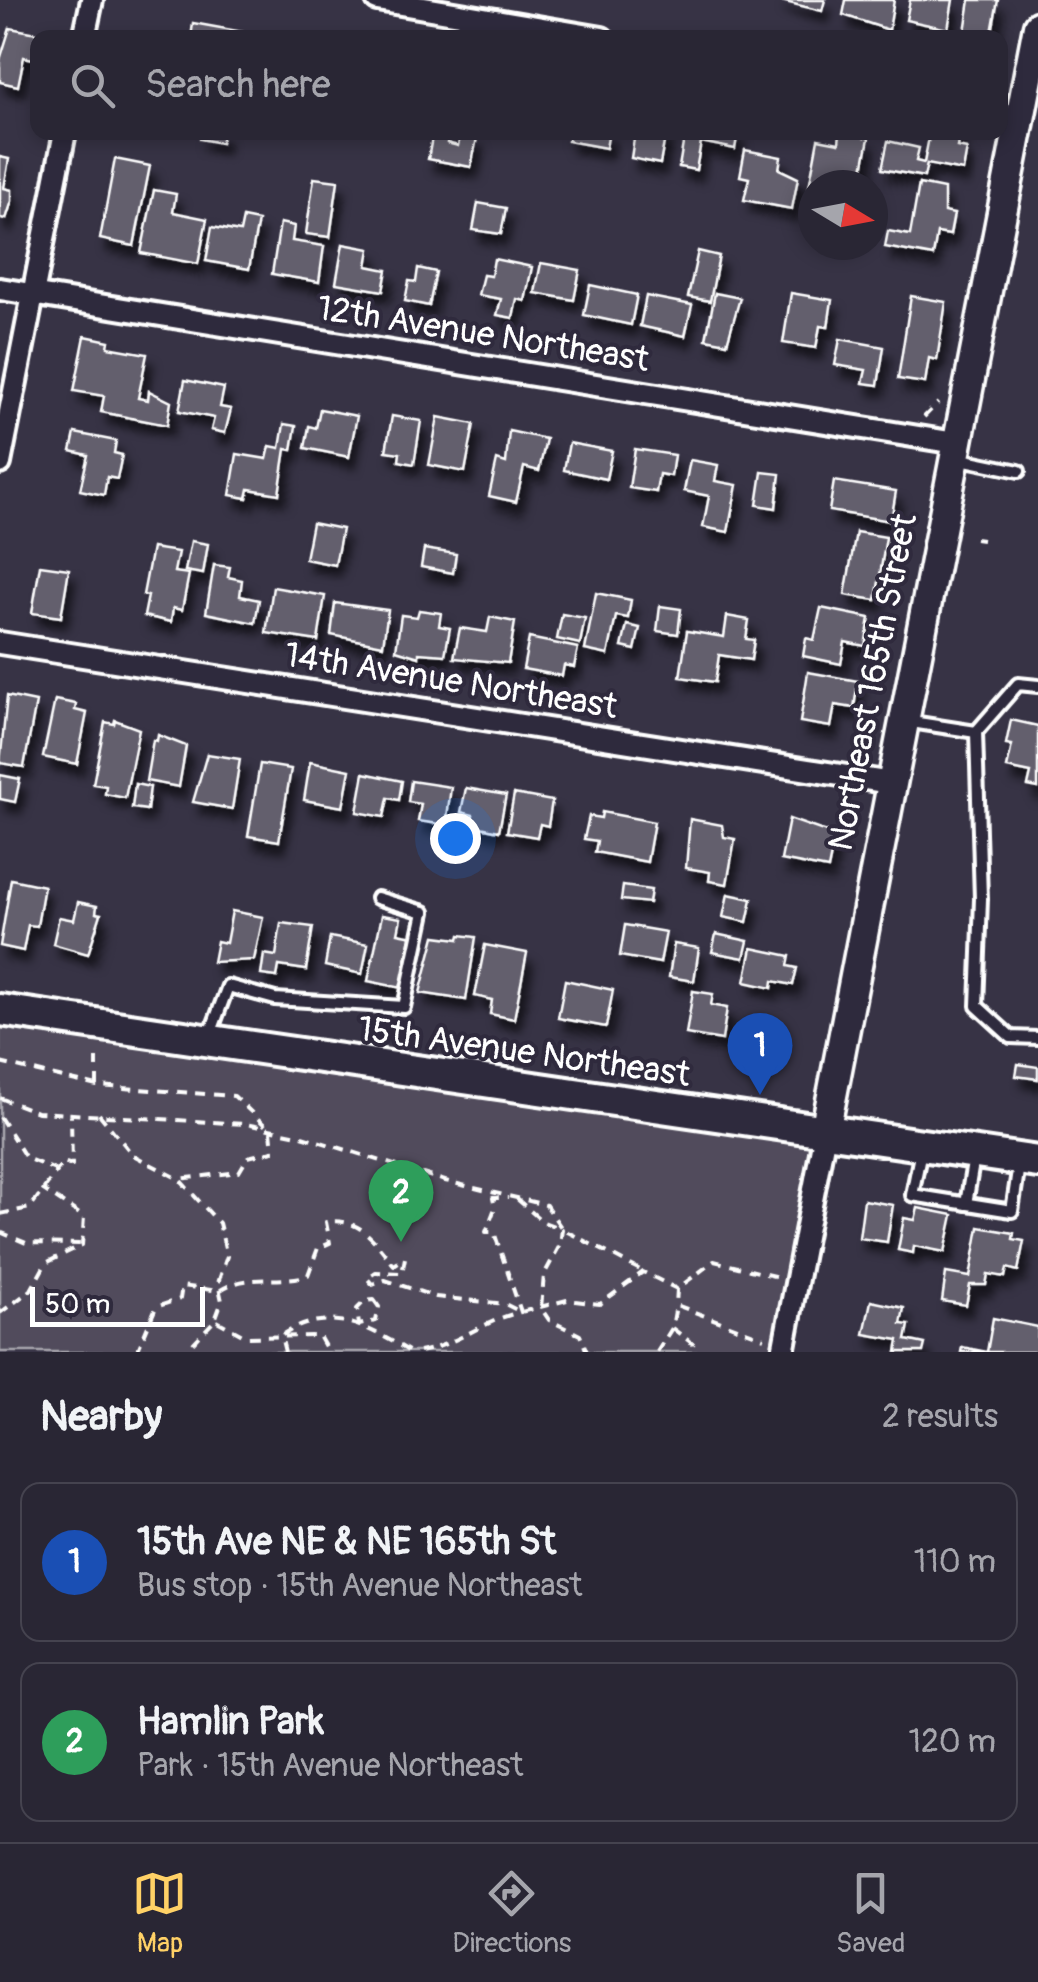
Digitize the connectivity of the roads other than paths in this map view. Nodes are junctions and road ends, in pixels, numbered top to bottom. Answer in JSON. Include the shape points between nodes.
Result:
{"nodes":[{"id":1,"x":92,"y":0,"type":"edge"},
{"id":2,"x":377,"y":0,"type":"edge"},
{"id":3,"x":1038,"y":26,"type":"edge"},
{"id":4,"x":86,"y":30,"type":"edge"},
{"id":5,"x":555,"y":30,"type":"edge"},
{"id":6,"x":1011,"y":106,"type":"edge"},
{"id":7,"x":63,"y":140,"type":"edge"},
{"id":8,"x":1005,"y":140,"type":"edge"},
{"id":9,"x":0,"y":289,"type":"edge"},
{"id":10,"x":32,"y":294,"type":"junction"},
{"id":11,"x":955,"y":451,"type":"junction"},
{"id":12,"x":0,"y":463,"type":"edge"},
{"id":13,"x":1019,"y":471,"type":"dead end"},
{"id":14,"x":0,"y":643,"type":"edge"},
{"id":15,"x":1038,"y":686,"type":"edge"},
{"id":16,"x":904,"y":721,"type":"junction"},
{"id":17,"x":976,"y":732,"type":"junction"},
{"id":18,"x":892,"y":784,"type":"junction"},
{"id":19,"x":376,"y":898,"type":"dead end"},
{"id":20,"x":0,"y":1010,"type":"edge"},
{"id":21,"x":1038,"y":1038,"type":"edge"},
{"id":22,"x":207,"y":1043,"type":"junction"},
{"id":23,"x":825,"y":1132,"type":"junction"},
{"id":24,"x":922,"y":1143,"type":"junction"},
{"id":25,"x":974,"y":1152,"type":"junction"},
{"id":26,"x":1029,"y":1160,"type":"edge"},
{"id":27,"x":966,"y":1204,"type":"junction"},
{"id":28,"x":784,"y":1348,"type":"edge"}],
"edges":[{"from":1,"to":4,"type":"street"},
{"from":2,"to":5,"type":"street"},
{"from":3,"to":6,"type":"street","name":"Northeast 165th Street"},
{"from":7,"to":10,"type":"street"},
{"from":8,"to":11,"type":"street","name":"Northeast 165th Street"},
{"from":9,"to":10,"type":"street","name":"12th Avenue Northeast"},
{"from":10,"to":11,"type":"street","name":"12th Avenue Northeast"},
{"from":10,"to":12,"type":"street"},
{"from":11,"to":13,"type":"lane"},
{"from":11,"to":16,"type":"street","name":"Northeast 165th Street"},
{"from":14,"to":18,"type":"street","name":"14th Avenue Northeast"},
{"from":15,"to":17,"type":"lane","via":[[1018,684]]},
{"from":16,"to":17,"type":"lane"},
{"from":16,"to":18,"type":"street","name":"Northeast 165th Street"},
{"from":17,"to":21,"type":"lane","via":[[977,1006],[1010,1036]]},
{"from":18,"to":23,"type":"street","name":"Northeast 165th Street"},
{"from":19,"to":22,"type":"lane","via":[[424,912],[404,1007],[274,1000],[228,986]]},
{"from":20,"to":22,"type":"main road","name":"15th Avenue Northeast"},
{"from":22,"to":23,"type":"main road","name":"15th Avenue Northeast"},
{"from":23,"to":24,"type":"main road","name":"15th Avenue Northeast"},
{"from":23,"to":28,"type":"street","name":"Northeast 165th Street"},
{"from":24,"to":25,"type":"main road","name":"15th Avenue Northeast"},
{"from":24,"to":27,"type":"lane","via":[[912,1195]]},
{"from":25,"to":26,"type":"main road","name":"15th Avenue Northeast"},
{"from":25,"to":27,"type":"lane"},
{"from":26,"to":27,"type":"lane","via":[[1012,1211]]}]}
